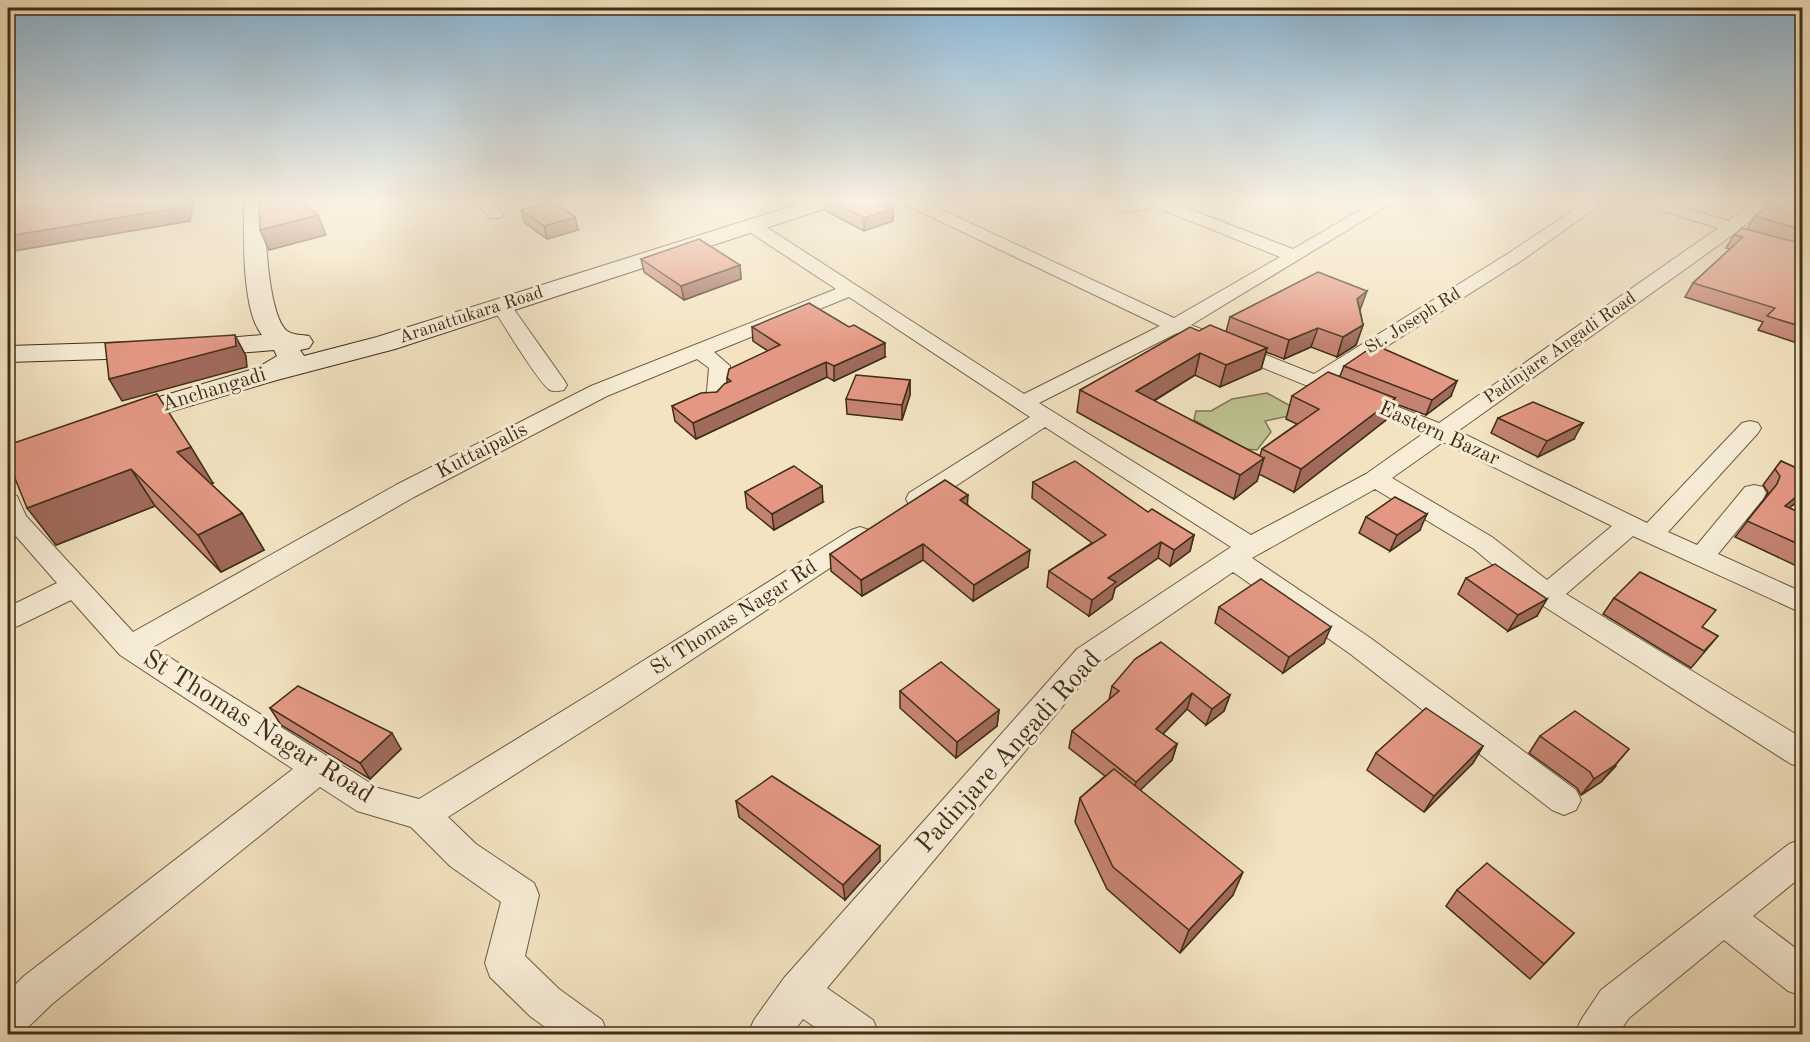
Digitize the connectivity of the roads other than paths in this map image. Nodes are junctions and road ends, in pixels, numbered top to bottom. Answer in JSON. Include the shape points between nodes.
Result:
{"nodes":[{"id":1,"x":255,"y":249,"type":"edge"},
{"id":2,"x":676,"y":249,"type":"edge"},
{"id":3,"x":786,"y":249,"type":"edge"},
{"id":4,"x":1011,"y":249,"type":"edge"},
{"id":5,"x":1276,"y":249,"type":"edge"},
{"id":6,"x":1307,"y":249,"type":"edge"},
{"id":7,"x":1526,"y":249,"type":"edge"},
{"id":8,"x":1710,"y":249,"type":"edge"},
{"id":9,"x":1294,"y":256,"type":"junction"},
{"id":10,"x":850,"y":290,"type":"junction"},
{"id":11,"x":501,"y":305,"type":"junction"},
{"id":12,"x":1174,"y":325,"type":"junction"},
{"id":13,"x":282,"y":341,"type":"junction"},
{"id":14,"x":386,"y":343,"type":"junction"},
{"id":15,"x":699,"y":350,"type":"junction"},
{"id":16,"x":8,"y":354,"type":"edge"},
{"id":17,"x":267,"y":374,"type":"junction"},
{"id":18,"x":1316,"y":382,"type":"junction"},
{"id":19,"x":556,"y":385,"type":"dead end"},
{"id":20,"x":710,"y":401,"type":"edge"},
{"id":21,"x":1034,"y":410,"type":"junction"},
{"id":22,"x":93,"y":426,"type":"edge"},
{"id":23,"x":1750,"y":428,"type":"dead end"},
{"id":24,"x":1441,"y":432,"type":"junction"},
{"id":25,"x":1376,"y":479,"type":"junction"},
{"id":26,"x":1754,"y":492,"type":"dead end"},
{"id":27,"x":8,"y":502,"type":"edge"},
{"id":28,"x":1641,"y":529,"type":"junction"},
{"id":29,"x":1241,"y":552,"type":"junction"},
{"id":30,"x":1702,"y":556,"type":"junction"},
{"id":31,"x":75,"y":586,"type":"junction"},
{"id":32,"x":1547,"y":595,"type":"junction"},
{"id":33,"x":1803,"y":603,"type":"edge"},
{"id":34,"x":8,"y":619,"type":"edge"},
{"id":35,"x":130,"y":646,"type":"junction"},
{"id":36,"x":1803,"y":754,"type":"edge"},
{"id":37,"x":318,"y":769,"type":"junction"},
{"id":38,"x":1564,"y":800,"type":"dead end"},
{"id":39,"x":422,"y":815,"type":"junction"},
{"id":40,"x":1803,"y":855,"type":"edge"},
{"id":41,"x":1724,"y":916,"type":"junction"},
{"id":42,"x":1803,"y":977,"type":"edge"},
{"id":43,"x":798,"y":992,"type":"junction"},
{"id":44,"x":8,"y":1019,"type":"edge"},
{"id":45,"x":588,"y":1035,"type":"edge"},
{"id":46,"x":768,"y":1035,"type":"edge"},
{"id":47,"x":859,"y":1035,"type":"edge"},
{"id":48,"x":1595,"y":1035,"type":"edge"}],
"edges":[{"from":1,"to":13,"type":"main road","via":[[264,311],[269,327]]},
{"from":2,"to":11,"type":"main road","name":"Aranattukara Road"},
{"from":3,"to":10,"type":"street"},
{"from":4,"to":12,"type":"street","name":"Eastern Bazar"},
{"from":5,"to":9,"type":"street"},
{"from":6,"to":9,"type":"street","name":"St Thomas Nagar Rd"},
{"from":7,"to":18,"type":"street","name":"St. Joseph Rd"},
{"from":8,"to":24,"type":"street","name":"Padinjare Angadi Road"},
{"from":9,"to":12,"type":"street","name":"St Thomas Nagar Rd"},
{"from":10,"to":15,"type":"street","name":"Kuttaipalis"},
{"from":10,"to":21,"type":"street"},
{"from":11,"to":14,"type":"main road","name":"Aranattukara Road"},
{"from":11,"to":19,"type":"street"},
{"from":12,"to":18,"type":"street","name":"Eastern Bazar"},
{"from":12,"to":21,"type":"street","name":"St Thomas Nagar Rd","via":[[1080,372]]},
{"from":13,"to":14,"type":"main road"},
{"from":13,"to":16,"type":"main road","via":[[202,348]]},
{"from":13,"to":17,"type":"main road","via":[[292,358]]},
{"from":14,"to":17,"type":"main road","name":"Anchangadi"},
{"from":15,"to":20,"type":"street","via":[[720,366],[718,393]]},
{"from":15,"to":35,"type":"street","name":"Kuttaipalis","via":[[599,391],[405,490]]},
{"from":17,"to":22,"type":"main road","name":"Anchangadi"},
{"from":18,"to":24,"type":"street","name":"Eastern Bazar"},
{"from":21,"to":29,"type":"street"},
{"from":21,"to":39,"type":"street","name":"St Thomas Nagar Rd","via":[[889,517]]},
{"from":23,"to":28,"type":"street"},
{"from":24,"to":25,"type":"street","name":"Padinjare Angadi Road"},
{"from":24,"to":28,"type":"street","name":"Eastern Bazar"},
{"from":25,"to":29,"type":"street","name":"Padinjare Angadi Road"},
{"from":25,"to":32,"type":"street","via":[[1483,543]]},
{"from":26,"to":30,"type":"street"},
{"from":27,"to":31,"type":"street","via":[[15,519]]},
{"from":28,"to":30,"type":"street","name":"Eastern Bazar"},
{"from":28,"to":32,"type":"street"},
{"from":29,"to":38,"type":"street"},
{"from":29,"to":43,"type":"street","name":"Padinjare Angadi Road","via":[[1087,657]]},
{"from":30,"to":33,"type":"street","name":"Eastern Bazar"},
{"from":31,"to":34,"type":"street"},
{"from":31,"to":35,"type":"street"},
{"from":32,"to":36,"type":"street"},
{"from":35,"to":37,"type":"street","name":"St Thomas Nagar Road"},
{"from":37,"to":39,"type":"street","name":"St Thomas Nagar Road","via":[[369,801]]},
{"from":37,"to":44,"type":"street","via":[[38,990]]},
{"from":39,"to":45,"type":"street","via":[[463,855],[521,895],[504,963],[545,1003]]},
{"from":40,"to":41,"type":"street"},
{"from":41,"to":42,"type":"street"},
{"from":41,"to":48,"type":"street","via":[[1615,1004]]},
{"from":43,"to":46,"type":"street","name":"Padinjare Angadi Road"},
{"from":43,"to":47,"type":"street"}]}
